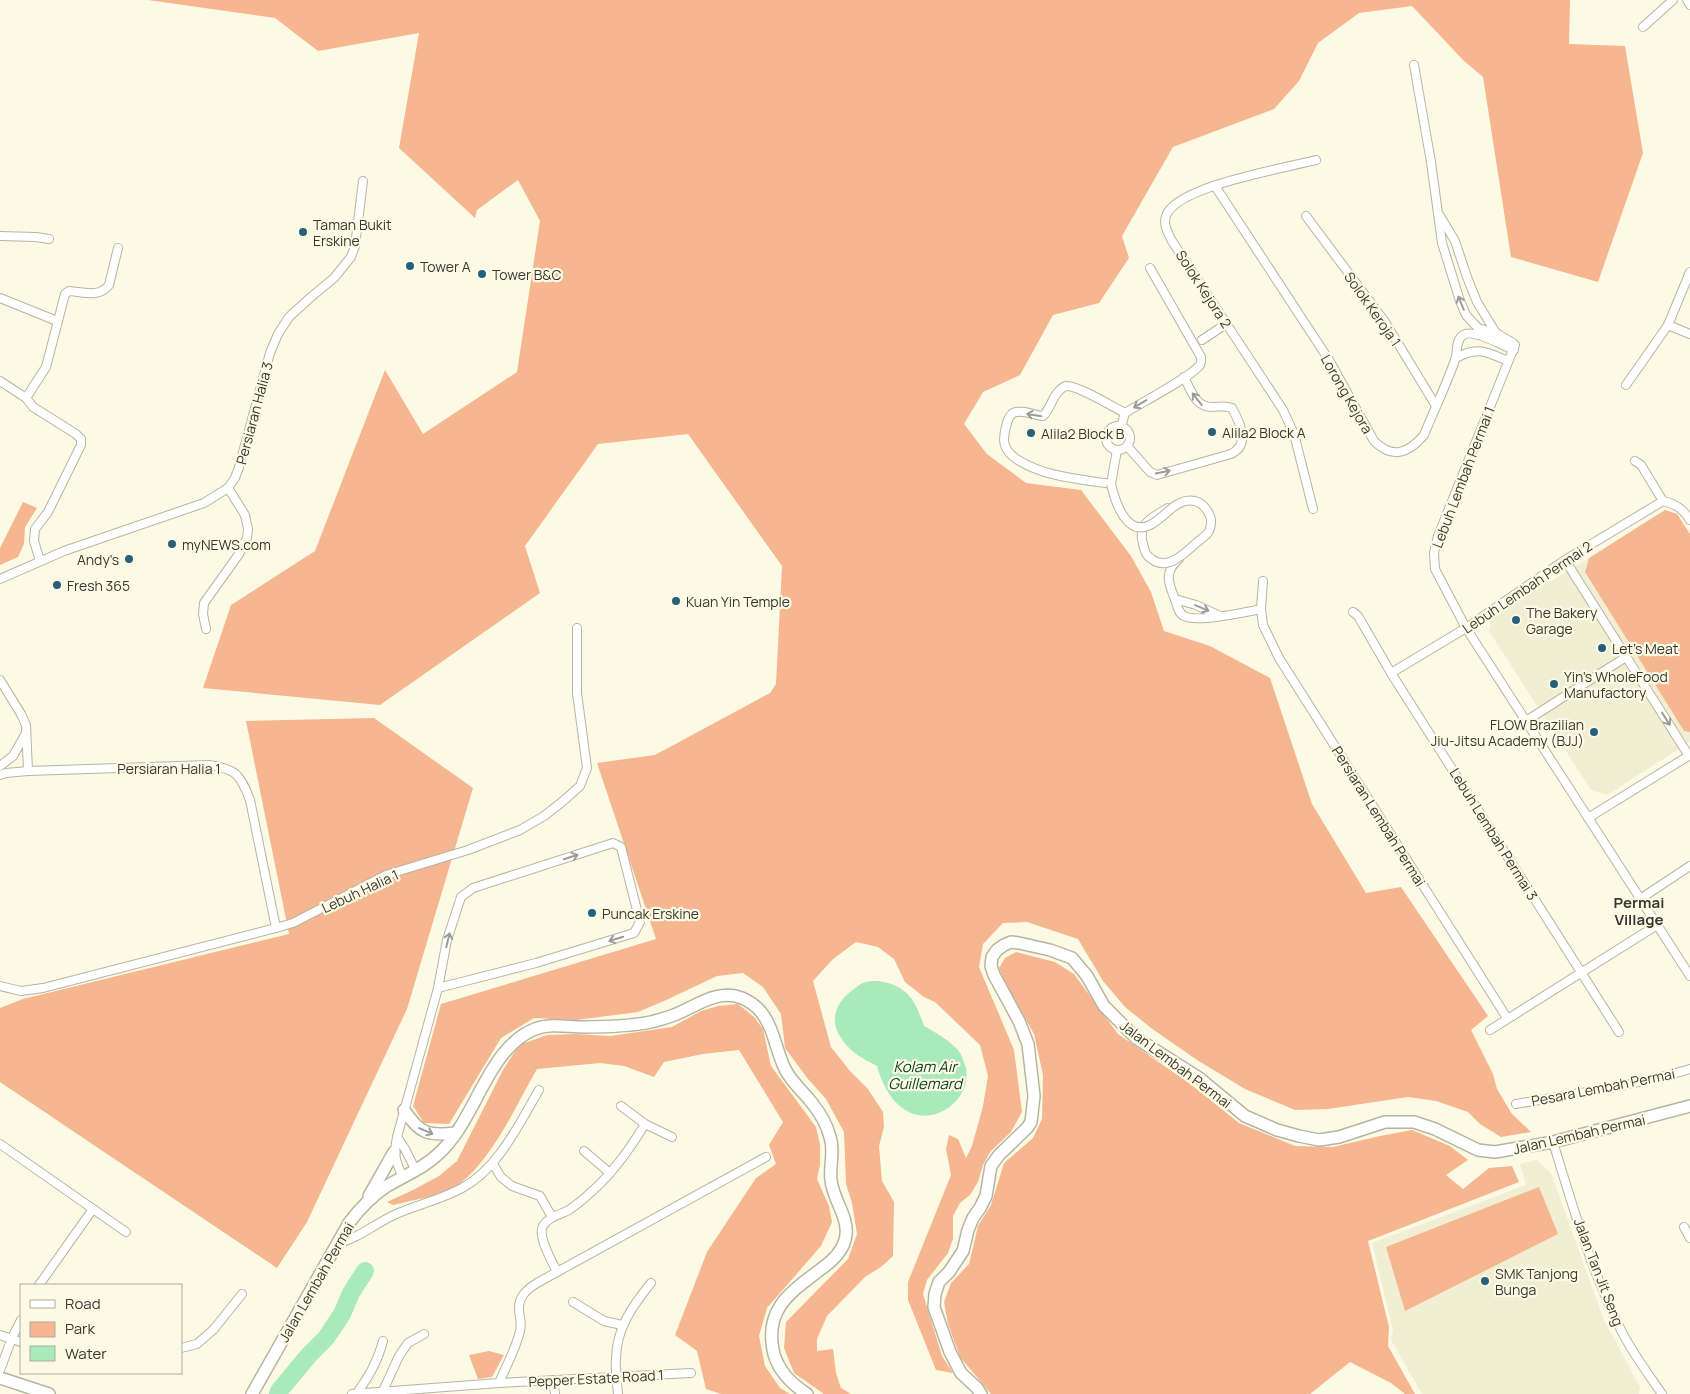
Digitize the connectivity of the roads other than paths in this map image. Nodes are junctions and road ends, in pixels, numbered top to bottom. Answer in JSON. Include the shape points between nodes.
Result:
{"nodes":[{"id":1,"x":1673,"y":0,"type":"edge"},
{"id":2,"x":1687,"y":0,"type":"edge"},
{"id":3,"x":1690,"y":5,"type":"edge"},
{"id":4,"x":1643,"y":27,"type":"dead end"},
{"id":5,"x":1414,"y":65,"type":"dead end"},
{"id":6,"x":1316,"y":160,"type":"dead end"},
{"id":7,"x":363,"y":181,"type":"dead end"},
{"id":8,"x":1215,"y":186,"type":"junction"},
{"id":9,"x":1439,"y":213,"type":"junction"},
{"id":10,"x":1306,"y":216,"type":"dead end"},
{"id":11,"x":0,"y":236,"type":"edge"},
{"id":12,"x":49,"y":239,"type":"dead end"},
{"id":13,"x":118,"y":248,"type":"dead end"},
{"id":14,"x":1150,"y":268,"type":"dead end"},
{"id":15,"x":1690,"y":272,"type":"edge"},
{"id":16,"x":0,"y":298,"type":"edge"},
{"id":17,"x":57,"y":321,"type":"junction"},
{"id":18,"x":1226,"y":324,"type":"junction"},
{"id":19,"x":1668,"y":324,"type":"junction"},
{"id":20,"x":1496,"y":333,"type":"junction"},
{"id":21,"x":1690,"y":334,"type":"edge"},
{"id":22,"x":1202,"y":340,"type":"dead end"},
{"id":23,"x":1514,"y":350,"type":"junction"},
{"id":24,"x":1456,"y":358,"type":"junction"},
{"id":25,"x":1508,"y":361,"type":"junction"},
{"id":26,"x":1184,"y":377,"type":"junction"},
{"id":27,"x":0,"y":381,"type":"edge"},
{"id":28,"x":1626,"y":385,"type":"dead end"},
{"id":29,"x":26,"y":398,"type":"junction"},
{"id":30,"x":1436,"y":406,"type":"junction"},
{"id":31,"x":1125,"y":413,"type":"junction"},
{"id":32,"x":1121,"y":427,"type":"junction"},
{"id":33,"x":1127,"y":446,"type":"junction"},
{"id":34,"x":1117,"y":450,"type":"junction"},
{"id":35,"x":1635,"y":461,"type":"dead end"},
{"id":36,"x":1111,"y":484,"type":"junction"},
{"id":37,"x":228,"y":488,"type":"junction"},
{"id":38,"x":1663,"y":501,"type":"junction"},
{"id":39,"x":1314,"y":508,"type":"dead end"},
{"id":40,"x":1690,"y":520,"type":"edge"},
{"id":41,"x":1565,"y":560,"type":"junction"},
{"id":42,"x":40,"y":561,"type":"junction"},
{"id":43,"x":0,"y":579,"type":"edge"},
{"id":44,"x":1263,"y":581,"type":"dead end"},
{"id":45,"x":1175,"y":599,"type":"junction"},
{"id":46,"x":1261,"y":609,"type":"junction"},
{"id":47,"x":1353,"y":612,"type":"dead end"},
{"id":48,"x":1220,"y":616,"type":"junction"},
{"id":49,"x":576,"y":628,"type":"dead end"},
{"id":50,"x":1466,"y":628,"type":"junction"},
{"id":51,"x":206,"y":629,"type":"dead end"},
{"id":52,"x":1626,"y":657,"type":"junction"},
{"id":53,"x":1391,"y":673,"type":"junction"},
{"id":54,"x":0,"y":680,"type":"edge"},
{"id":55,"x":1526,"y":721,"type":"junction"},
{"id":56,"x":27,"y":731,"type":"junction"},
{"id":57,"x":1689,"y":755,"type":"edge"},
{"id":58,"x":0,"y":766,"type":"edge"},
{"id":59,"x":28,"y":771,"type":"junction"},
{"id":60,"x":0,"y":775,"type":"edge"},
{"id":61,"x":1588,"y":818,"type":"junction"},
{"id":62,"x":1690,"y":866,"type":"edge"},
{"id":63,"x":1640,"y":899,"type":"junction"},
{"id":64,"x":1658,"y":925,"type":"junction"},
{"id":65,"x":276,"y":928,"type":"junction"},
{"id":66,"x":1689,"y":972,"type":"edge"},
{"id":67,"x":1581,"y":973,"type":"junction"},
{"id":68,"x":0,"y":986,"type":"edge"},
{"id":69,"x":438,"y":988,"type":"junction"},
{"id":70,"x":1507,"y":1018,"type":"junction"},
{"id":71,"x":1490,"y":1030,"type":"dead end"},
{"id":72,"x":1619,"y":1032,"type":"dead end"},
{"id":73,"x":1690,"y":1069,"type":"edge"},
{"id":74,"x":539,"y":1090,"type":"dead end"},
{"id":75,"x":1516,"y":1104,"type":"dead end"},
{"id":76,"x":620,"y":1106,"type":"dead end"},
{"id":77,"x":1690,"y":1106,"type":"edge"},
{"id":78,"x":404,"y":1110,"type":"junction"},
{"id":79,"x":646,"y":1124,"type":"junction"},
{"id":80,"x":456,"y":1133,"type":"junction"},
{"id":81,"x":396,"y":1137,"type":"junction"},
{"id":82,"x":672,"y":1137,"type":"dead end"},
{"id":83,"x":1553,"y":1142,"type":"junction"},
{"id":84,"x":0,"y":1144,"type":"edge"},
{"id":85,"x":584,"y":1151,"type":"dead end"},
{"id":86,"x":394,"y":1152,"type":"junction"},
{"id":87,"x":766,"y":1157,"type":"dead end"},
{"id":88,"x":493,"y":1164,"type":"junction"},
{"id":89,"x":416,"y":1171,"type":"junction"},
{"id":90,"x":610,"y":1173,"type":"junction"},
{"id":91,"x":403,"y":1178,"type":"junction"},
{"id":92,"x":364,"y":1204,"type":"junction"},
{"id":93,"x":93,"y":1209,"type":"junction"},
{"id":94,"x":552,"y":1216,"type":"junction"},
{"id":95,"x":1684,"y":1227,"type":"dead end"},
{"id":96,"x":126,"y":1232,"type":"dead end"},
{"id":97,"x":1690,"y":1238,"type":"edge"},
{"id":98,"x":336,"y":1244,"type":"junction"},
{"id":99,"x":557,"y":1272,"type":"junction"},
{"id":100,"x":651,"y":1283,"type":"dead end"},
{"id":101,"x":40,"y":1284,"type":"edge"},
{"id":102,"x":242,"y":1294,"type":"dead end"},
{"id":103,"x":573,"y":1302,"type":"dead end"},
{"id":104,"x":20,"y":1322,"type":"edge"},
{"id":105,"x":622,"y":1325,"type":"junction"},
{"id":106,"x":424,"y":1334,"type":"dead end"},
{"id":107,"x":0,"y":1335,"type":"edge"},
{"id":108,"x":12,"y":1338,"type":"junction"},
{"id":109,"x":383,"y":1341,"type":"dead end"},
{"id":110,"x":20,"y":1342,"type":"edge"},
{"id":111,"x":182,"y":1348,"type":"edge"},
{"id":112,"x":0,"y":1370,"type":"edge"},
{"id":113,"x":691,"y":1373,"type":"dead end"},
{"id":114,"x":617,"y":1377,"type":"junction"},
{"id":115,"x":0,"y":1378,"type":"edge"},
{"id":116,"x":553,"y":1380,"type":"junction"},
{"id":117,"x":499,"y":1383,"type":"junction"},
{"id":118,"x":461,"y":1390,"type":"edge"},
{"id":119,"x":388,"y":1392,"type":"edge"},
{"id":120,"x":355,"y":1393,"type":"edge"},
{"id":121,"x":49,"y":1394,"type":"edge"},
{"id":122,"x":252,"y":1394,"type":"edge"},
{"id":123,"x":556,"y":1394,"type":"edge"},
{"id":124,"x":618,"y":1394,"type":"edge"},
{"id":125,"x":807,"y":1394,"type":"edge"},
{"id":126,"x":982,"y":1394,"type":"edge"},
{"id":127,"x":1662,"y":1394,"type":"edge"}],
"edges":[{"from":1,"to":4,"type":"street"},
{"from":2,"to":3,"type":"street"},
{"from":5,"to":9,"type":"street"},
{"from":6,"to":8,"type":"street","name":"Solok Kejora 2"},
{"from":7,"to":37,"type":"street","name":"Persiaran Halia 3","via":[[351,257],[334,278],[289,317],[278,334],[240,467]]},
{"from":8,"to":18,"type":"street","name":"Solok Kejora 2","via":[[1174,205],[1166,214],[1165,225]]},
{"from":8,"to":30,"type":"street","name":"Lorong Kejora","via":[[1329,360],[1374,441],[1393,453],[1406,451],[1424,436]]},
{"from":9,"to":20,"type":"street","via":[[1454,241],[1478,302]]},
{"from":20,"to":9,"type":"street","one_way":true,"via":[[1478,328],[1466,315],[1442,244]]},
{"from":10,"to":30,"type":"street","name":"Solok Keroja 1","via":[[1385,322]]},
{"from":11,"to":12,"type":"street"},
{"from":13,"to":17,"type":"street","via":[[105,290],[94,294],[66,292]]},
{"from":14,"to":26,"type":"street","via":[[1201,357],[1199,366]]},
{"from":15,"to":19,"type":"street"},
{"from":16,"to":17,"type":"street"},
{"from":17,"to":29,"type":"street","via":[[46,367]]},
{"from":18,"to":22,"type":"street"},
{"from":18,"to":39,"type":"street","name":"Solok Kejora 2","via":[[1283,410],[1294,434]]},
{"from":19,"to":21,"type":"street"},
{"from":19,"to":28,"type":"street"},
{"from":20,"to":23,"type":"street","via":[[1513,343]]},
{"from":23,"to":24,"type":"street","name":"Lorong Kejora","via":[[1470,333],[1463,335],[1457,343]]},
{"from":23,"to":25,"type":"street","name":"Lebuh Lembah Permai 1"},
{"from":24,"to":25,"type":"street","via":[[1476,350]]},
{"from":24,"to":30,"type":"street","name":"Lorong Kejora"},
{"from":25,"to":50,"type":"street","name":"Lebuh Lembah Permai 1","via":[[1434,553],[1435,569]]},
{"from":26,"to":31,"type":"street","one_way":true},
{"from":33,"to":26,"type":"street","one_way":true,"via":[[1150,472],[1157,475],[1237,451],[1242,435],[1232,408],[1198,403]]},
{"from":27,"to":29,"type":"street"},
{"from":29,"to":42,"type":"street","via":[[33,407],[81,438],[81,445],[48,512],[34,529]]},
{"from":31,"to":32,"type":"street"},
{"from":31,"to":36,"type":"street","one_way":true,"via":[[1067,386],[1057,393],[1043,416],[1014,412],[1004,432],[1008,453],[1018,460],[1048,474]]},
{"from":32,"to":33,"type":"street","via":[[1130,435]]},
{"from":32,"to":34,"type":"street","via":[[1110,430],[1106,437],[1110,447]]},
{"from":33,"to":34,"type":"street"},
{"from":34,"to":36,"type":"street"},
{"from":35,"to":38,"type":"street","via":[[1641,465]]},
{"from":36,"to":45,"type":"street","bridge":true,"via":[[1120,511],[1134,526],[1142,527],[1150,525],[1180,502],[1189,500],[1201,502],[1207,509],[1212,519],[1210,531],[1176,560],[1158,563],[1147,555],[1143,544],[1142,528],[1147,522],[1188,498],[1202,502],[1209,512],[1212,517],[1211,530],[1172,564],[1168,578]]},
{"from":37,"to":42,"type":"street","name":"Persiaran Halia 3","via":[[204,503]]},
{"from":37,"to":51,"type":"street","via":[[245,515],[247,538],[204,603]]},
{"from":38,"to":40,"type":"street","via":[[1683,510]]},
{"from":38,"to":41,"type":"street","name":"Lebuh Lembah Permai 2"},
{"from":41,"to":50,"type":"street","name":"Lebuh Lembah Permai 2"},
{"from":41,"to":52,"type":"street"},
{"from":42,"to":43,"type":"street","name":"Persiaran Halia 3"},
{"from":44,"to":46,"type":"street","name":"Persiaran Lembah Permai"},
{"from":45,"to":48,"type":"street","one_way":true},
{"from":45,"to":48,"type":"street","via":[[1183,616],[1193,619]]},
{"from":46,"to":48,"type":"street"},
{"from":46,"to":70,"type":"street","name":"Persiaran Lembah Permai","via":[[1263,624],[1279,658]]},
{"from":47,"to":53,"type":"street","name":"Lebuh Lembah Permai 3"},
{"from":49,"to":65,"type":"street","name":"Lebuh Halia 1","via":[[577,693],[587,768],[580,786],[544,816],[520,830],[386,875],[293,923]]},
{"from":50,"to":53,"type":"street","name":"Lebuh Lembah Permai 2"},
{"from":50,"to":55,"type":"street","name":"Lebuh Lembah Permai 1"},
{"from":52,"to":55,"type":"street"},
{"from":52,"to":57,"type":"street","one_way":true},
{"from":53,"to":67,"type":"street","name":"Lebuh Lembah Permai 3"},
{"from":54,"to":56,"type":"street","via":[[21,714]]},
{"from":55,"to":61,"type":"street","name":"Lebuh Lembah Permai 1"},
{"from":56,"to":58,"type":"street","via":[[13,756]]},
{"from":56,"to":59,"type":"street"},
{"from":57,"to":61,"type":"street"},
{"from":59,"to":60,"type":"street","name":"Persiaran Halia 1"},
{"from":59,"to":65,"type":"street","name":"Persiaran Halia 1","via":[[209,765],[228,768],[237,775],[250,800]]},
{"from":61,"to":63,"type":"street","name":"Lebuh Lembah Permai 1"},
{"from":62,"to":63,"type":"street"},
{"from":63,"to":64,"type":"street","name":"Lebuh Lembah Permai 1"},
{"from":64,"to":66,"type":"street","name":"Lebuh Lembah Permai 1"},
{"from":64,"to":67,"type":"street"},
{"from":65,"to":68,"type":"street","name":"Lebuh Halia 1","via":[[43,988],[21,991]]},
{"from":67,"to":70,"type":"street"},
{"from":67,"to":72,"type":"street","name":"Lebuh Lembah Permai 3"},
{"from":69,"to":69,"type":"street","one_way":true,"via":[[447,940],[461,897],[473,888],[613,843],[621,848],[640,922],[634,933]]},
{"from":69,"to":78,"type":"street"},
{"from":70,"to":71,"type":"street"},
{"from":73,"to":75,"type":"street","name":"Pesara Lembah Permai"},
{"from":74,"to":88,"type":"street"},
{"from":76,"to":79,"type":"street"},
{"from":77,"to":83,"type":"main road","name":"Jalan Lembah Permai"},
{"from":78,"to":80,"type":"main road","one_way":true,"via":[[428,1134]]},
{"from":78,"to":81,"type":"street"},
{"from":79,"to":82,"type":"street"},
{"from":79,"to":90,"type":"street"},
{"from":80,"to":89,"type":"main road","name":"Jalan Lembah Permai","via":[[439,1154]]},
{"from":80,"to":125,"type":"main road","name":"Jalan Lembah Permai","via":[[500,1057],[524,1034],[554,1025],[592,1027],[648,1022],[704,1000],[730,995],[749,1001],[766,1020],[786,1072],[813,1104],[827,1129],[833,1149],[830,1177],[845,1221],[845,1242],[839,1252],[788,1297],[776,1311],[771,1324],[771,1339],[778,1365],[788,1380]]},
{"from":81,"to":86,"type":"street"},
{"from":81,"to":89,"type":"street","via":[[406,1149]]},
{"from":83,"to":126,"type":"main road","name":"Jalan Lembah Permai","via":[[1495,1152],[1478,1150],[1435,1129],[1400,1121],[1384,1122],[1319,1140],[1277,1130],[1245,1116],[1199,1078],[1136,1038],[1104,1006],[1072,958],[1019,943],[1004,945],[992,957],[991,966],[1028,1044],[1033,1113],[1027,1128],[991,1166],[986,1196],[973,1218],[963,1251],[939,1282],[934,1307],[956,1365]]},
{"from":83,"to":127,"type":"street","name":"Jalan Tan Jit Seng","via":[[1576,1216],[1610,1306],[1625,1338]]},
{"from":84,"to":93,"type":"street"},
{"from":85,"to":90,"type":"street"},
{"from":86,"to":91,"type":"street"},
{"from":86,"to":92,"type":"main road"},
{"from":87,"to":99,"type":"street"},
{"from":88,"to":94,"type":"street","via":[[512,1186],[540,1196]]},
{"from":88,"to":98,"type":"street","via":[[464,1188],[395,1214],[351,1240]]},
{"from":89,"to":91,"type":"main road","name":"Jalan Lembah Permai"},
{"from":90,"to":94,"type":"street","via":[[572,1208]]},
{"from":91,"to":92,"type":"main road","name":"Jalan Lembah Permai"},
{"from":92,"to":98,"type":"main road","name":"Jalan Lembah Permai"},
{"from":93,"to":96,"type":"street"},
{"from":93,"to":101,"type":"street"},
{"from":94,"to":99,"type":"street","via":[[540,1235]]},
{"from":95,"to":97,"type":"street"},
{"from":98,"to":122,"type":"main road","name":"Jalan Lembah Permai"},
{"from":99,"to":117,"type":"street","via":[[521,1297],[520,1332]]},
{"from":100,"to":105,"type":"street"},
{"from":102,"to":111,"type":"street","via":[[214,1329],[197,1344]]},
{"from":103,"to":105,"type":"street","via":[[604,1321]]},
{"from":104,"to":108,"type":"street"},
{"from":105,"to":114,"type":"street","via":[[617,1348]]},
{"from":106,"to":119,"type":"street","via":[[408,1343],[399,1356]]},
{"from":107,"to":108,"type":"street"},
{"from":108,"to":110,"type":"street"},
{"from":108,"to":112,"type":"street"},
{"from":109,"to":120,"type":"street","via":[[372,1372]]},
{"from":113,"to":114,"type":"street","name":"Pepper Estate Road 1"},
{"from":114,"to":116,"type":"street","name":"Pepper Estate Road 1"},
{"from":114,"to":124,"type":"street"},
{"from":115,"to":121,"type":"main road"},
{"from":116,"to":117,"type":"street","name":"Pepper Estate Road 1"},
{"from":116,"to":123,"type":"street"},
{"from":117,"to":118,"type":"street","name":"Pepper Estate Road 1"},
{"from":118,"to":119,"type":"street","name":"Pepper Estate Road 1"},
{"from":119,"to":120,"type":"street","name":"Pepper Estate Road 1"}]}
